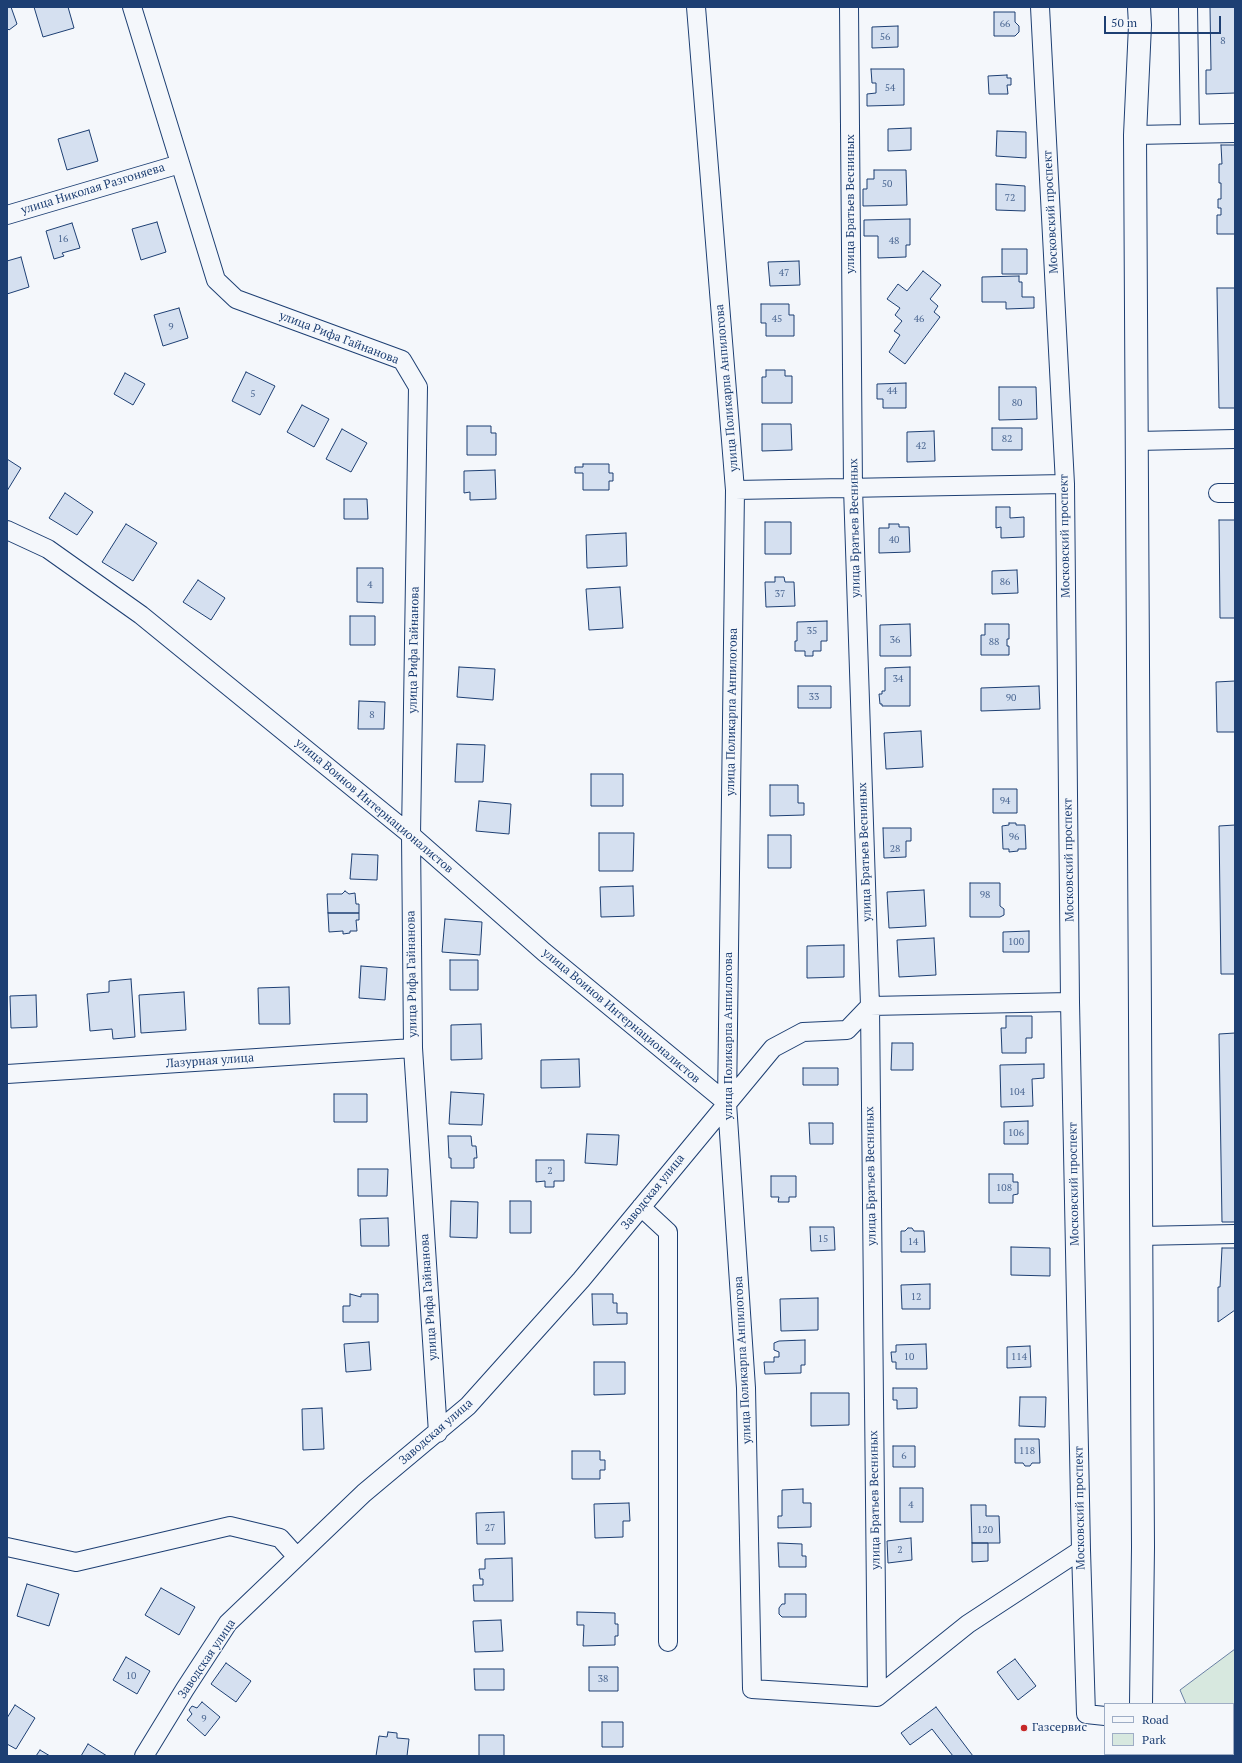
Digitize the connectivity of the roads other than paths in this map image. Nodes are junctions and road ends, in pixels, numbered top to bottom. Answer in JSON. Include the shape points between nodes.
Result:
{"nodes":[{"id":1,"x":132,"y":7,"type":"edge"},
{"id":2,"x":696,"y":7,"type":"edge"},
{"id":3,"x":849,"y":7,"type":"edge"},
{"id":4,"x":1040,"y":7,"type":"edge"},
{"id":5,"x":1138,"y":7,"type":"edge"},
{"id":6,"x":1188,"y":7,"type":"edge"},
{"id":7,"x":1235,"y":133,"type":"edge"},
{"id":8,"x":1190,"y":134,"type":"junction"},
{"id":9,"x":1134,"y":135,"type":"junction"},
{"id":10,"x":180,"y":164,"type":"junction"},
{"id":11,"x":7,"y":215,"type":"edge"},
{"id":12,"x":1235,"y":439,"type":"edge"},
{"id":13,"x":1136,"y":441,"type":"junction"},
{"id":14,"x":1065,"y":484,"type":"junction"},
{"id":15,"x":853,"y":488,"type":"junction"},
{"id":16,"x":735,"y":490,"type":"junction"},
{"id":17,"x":7,"y":530,"type":"edge"},
{"id":18,"x":411,"y":835,"type":"junction"},
{"id":19,"x":1070,"y":1002,"type":"junction"},
{"id":20,"x":870,"y":1006,"type":"junction"},
{"id":21,"x":413,"y":1048,"type":"junction"},
{"id":22,"x":7,"y":1074,"type":"edge"},
{"id":23,"x":727,"y":1103,"type":"junction"},
{"id":24,"x":641,"y":1207,"type":"junction"},
{"id":25,"x":1235,"y":1234,"type":"edge"},
{"id":26,"x":1140,"y":1236,"type":"junction"},
{"id":27,"x":438,"y":1433,"type":"junction"},
{"id":28,"x":7,"y":1547,"type":"edge"},
{"id":29,"x":1081,"y":1550,"type":"junction"},
{"id":30,"x":297,"y":1557,"type":"junction"},
{"id":31,"x":668,"y":1642,"type":"dead end"},
{"id":32,"x":877,"y":1697,"type":"junction"},
{"id":33,"x":1141,"y":1703,"type":"edge"},
{"id":34,"x":1104,"y":1716,"type":"edge"},
{"id":35,"x":144,"y":1756,"type":"edge"}],
"edges":[{"from":1,"to":10,"type":"street","name":"улица Рифа Гайнанова"},
{"from":2,"to":16,"type":"street","name":"улица Поликарпа Анпилогова"},
{"from":3,"to":15,"type":"street","name":"улица Братьев Весниных"},
{"from":4,"to":14,"type":"street","name":"Московский проспект"},
{"from":5,"to":9,"type":"main road","via":[[1140,25]]},
{"from":6,"to":8,"type":"street"},
{"from":7,"to":8,"type":"street"},
{"from":8,"to":9,"type":"street"},
{"from":9,"to":13,"type":"main road"},
{"from":10,"to":11,"type":"street","name":"улица Николая Разгоняева"},
{"from":10,"to":18,"type":"street","name":"улица Рифа Гайнанова","via":[[216,280],[236,299],[402,360],[418,387]]},
{"from":12,"to":13,"type":"street"},
{"from":13,"to":26,"type":"main road"},
{"from":14,"to":15,"type":"street"},
{"from":14,"to":19,"type":"street","name":"Московский проспект"},
{"from":15,"to":16,"type":"street"},
{"from":15,"to":20,"type":"street","name":"улица Братьев Весниных"},
{"from":16,"to":23,"type":"street","name":"улица Поликарпа Анпилогова"},
{"from":17,"to":18,"type":"street","name":"улица Воинов Интернационалистов","via":[[48,550],[141,615]]},
{"from":18,"to":21,"type":"street","name":"улица Рифа Гайнанова"},
{"from":18,"to":23,"type":"street","name":"улица Воинов Интернационалистов","via":[[544,952]]},
{"from":19,"to":20,"type":"street"},
{"from":19,"to":29,"type":"street","name":"Московский проспект"},
{"from":20,"to":23,"type":"street","name":"Заводская улица","via":[[847,1030],[803,1032],[773,1048]]},
{"from":20,"to":32,"type":"street","name":"улица Братьев Весниных"},
{"from":21,"to":22,"type":"street","name":"Лазурная улица"},
{"from":21,"to":27,"type":"street","name":"улица Рифа Гайнанова"},
{"from":23,"to":24,"type":"street","name":"Заводская улица"},
{"from":23,"to":32,"type":"street","name":"улица Поликарпа Анпилогова","via":[[746,1388],[752,1689]]},
{"from":24,"to":27,"type":"street","name":"Заводская улица","via":[[581,1280],[468,1406]]},
{"from":24,"to":31,"type":"street","via":[[668,1232]]},
{"from":25,"to":26,"type":"street"},
{"from":26,"to":33,"type":"main road","via":[[1143,1540]]},
{"from":27,"to":30,"type":"street","name":"Заводская улица","via":[[364,1493]]},
{"from":28,"to":30,"type":"street","via":[[76,1562],[230,1526],[280,1538]]},
{"from":29,"to":32,"type":"street","via":[[968,1624]]},
{"from":29,"to":34,"type":"street","name":"Московский проспект","via":[[1086,1714]]},
{"from":30,"to":35,"type":"street","name":"Заводская улица","via":[[228,1623]]}]}
